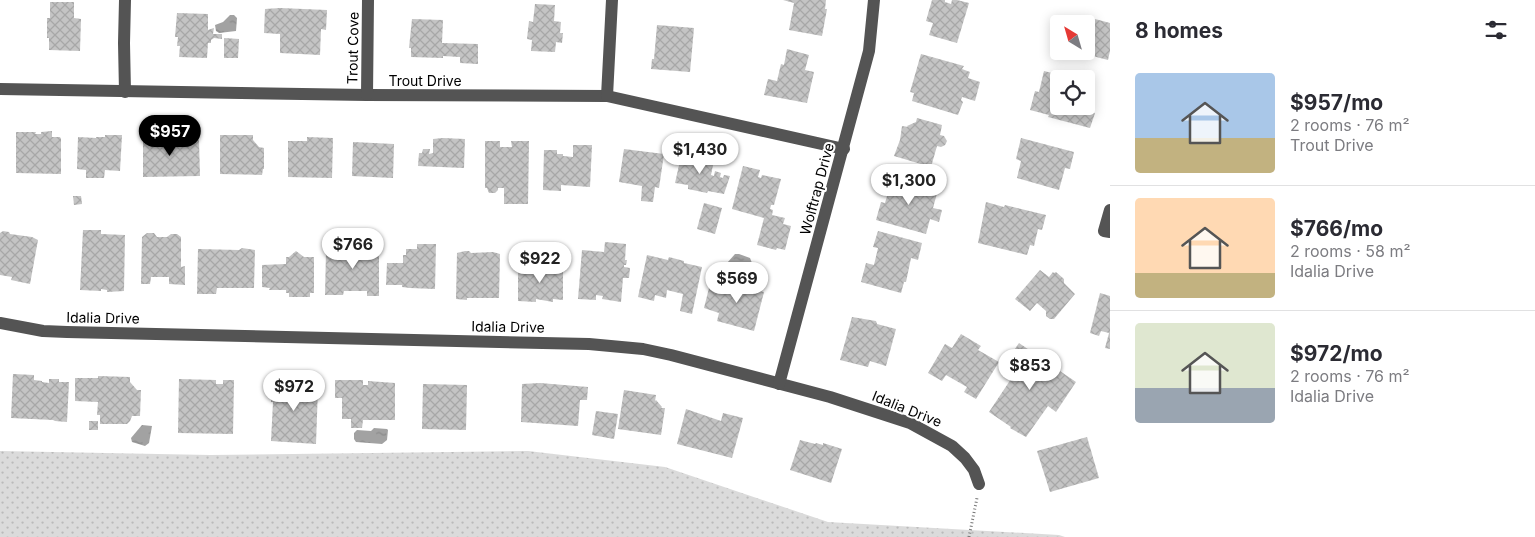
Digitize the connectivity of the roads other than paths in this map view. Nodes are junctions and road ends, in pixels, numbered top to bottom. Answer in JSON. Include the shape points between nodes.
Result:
{"nodes":[{"id":1,"x":125,"y":0,"type":"edge"},
{"id":2,"x":368,"y":0,"type":"edge"},
{"id":3,"x":612,"y":0,"type":"edge"},
{"id":4,"x":874,"y":0,"type":"edge"},
{"id":5,"x":0,"y":89,"type":"edge"},
{"id":6,"x":125,"y":92,"type":"junction"},
{"id":7,"x":367,"y":95,"type":"junction"},
{"id":8,"x":607,"y":96,"type":"junction"},
{"id":9,"x":844,"y":149,"type":"junction"},
{"id":10,"x":1110,"y":210,"type":"edge"},
{"id":11,"x":1110,"y":232,"type":"edge"},
{"id":12,"x":0,"y":323,"type":"edge"},
{"id":13,"x":779,"y":384,"type":"junction"},
{"id":14,"x":979,"y":484,"type":"road end"}],
"edges":[{"from":1,"to":6,"type":"street"},
{"from":2,"to":7,"type":"street","name":"Trout Cove"},
{"from":3,"to":8,"type":"street"},
{"from":4,"to":9,"type":"street","name":"Wolftrap Drive","via":[[869,51]]},
{"from":5,"to":6,"type":"street","name":"Trout Drive"},
{"from":6,"to":7,"type":"street","name":"Trout Drive"},
{"from":7,"to":8,"type":"street","name":"Trout Drive"},
{"from":8,"to":9,"type":"street","name":"Trout Drive"},
{"from":9,"to":13,"type":"street","name":"Wolftrap Drive"},
{"from":10,"to":11,"type":"street","via":[[1104,231]]},
{"from":12,"to":13,"type":"street","name":"Idalia Drive","via":[[66,332],[617,346],[671,355]]},
{"from":13,"to":14,"type":"street","name":"Idalia Drive","via":[[910,423],[952,446],[974,470]]}]}
